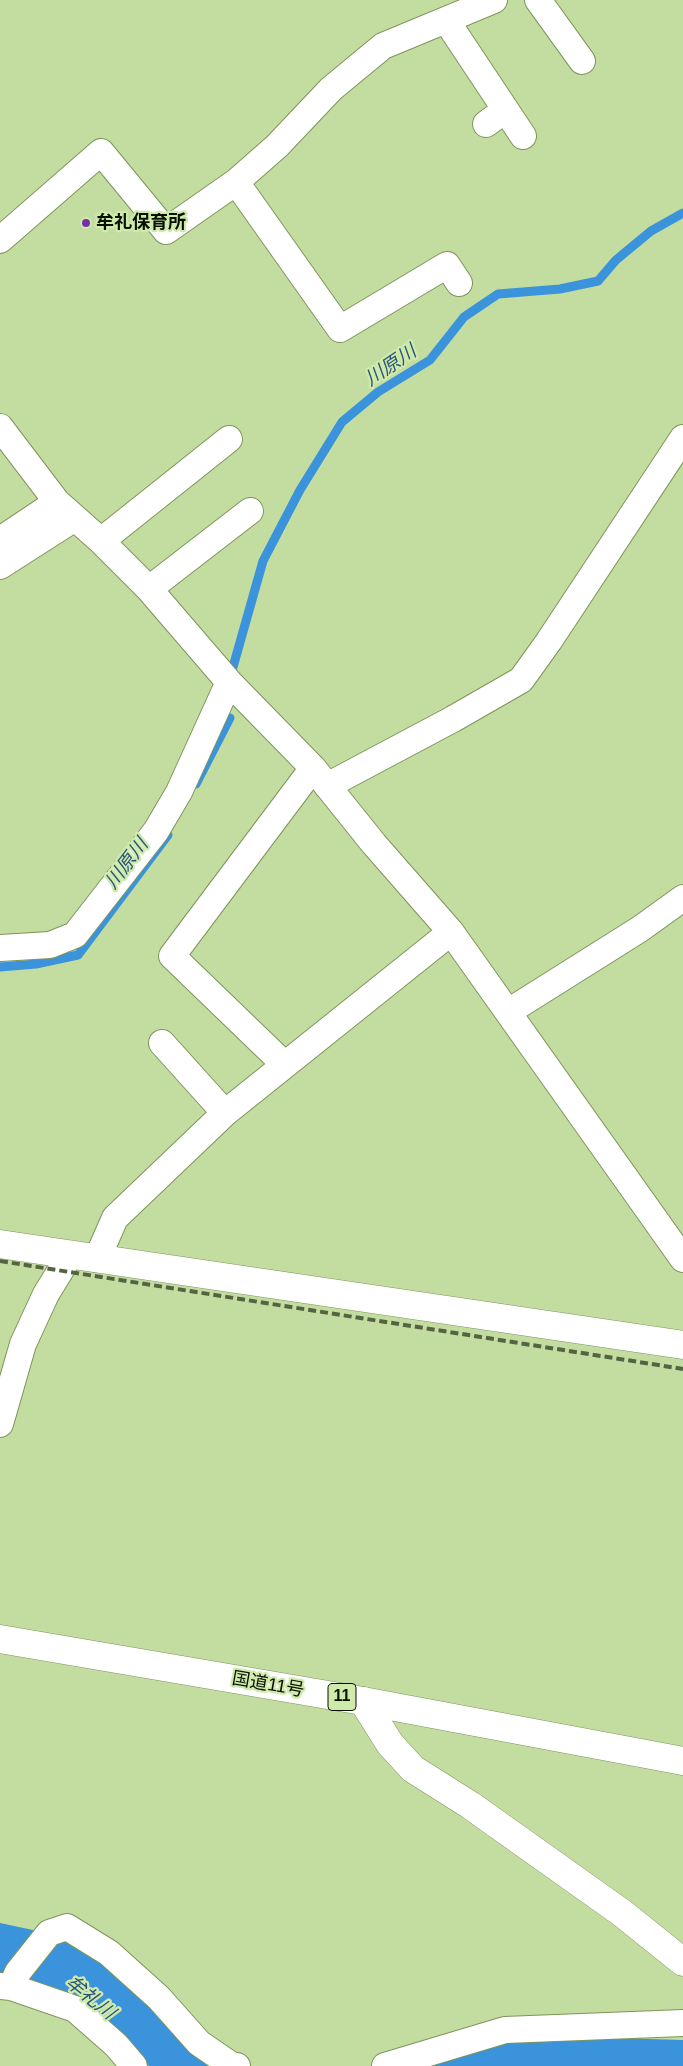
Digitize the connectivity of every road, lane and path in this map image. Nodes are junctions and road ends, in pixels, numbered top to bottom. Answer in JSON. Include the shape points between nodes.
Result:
{"nodes":[{"id":1,"x":494,"y":0,"type":"edge"},
{"id":2,"x":538,"y":0,"type":"edge"},
{"id":3,"x":446,"y":20,"type":"junction"},
{"id":4,"x":582,"y":61,"type":"dead end"},
{"id":5,"x":523,"y":136,"type":"dead end"},
{"id":6,"x":236,"y":182,"type":"junction"},
{"id":7,"x":0,"y":240,"type":"edge"},
{"id":8,"x":460,"y":283,"type":"dead end"},
{"id":9,"x":0,"y":427,"type":"edge"},
{"id":10,"x":683,"y":438,"type":"edge"},
{"id":11,"x":229,"y":439,"type":"dead end"},
{"id":12,"x":66,"y":510,"type":"junction"},
{"id":13,"x":250,"y":511,"type":"dead end"},
{"id":14,"x":0,"y":540,"type":"edge"},
{"id":15,"x":101,"y":541,"type":"junction"},
{"id":16,"x":0,"y":566,"type":"edge"},
{"id":17,"x":149,"y":589,"type":"junction"},
{"id":18,"x":229,"y":682,"type":"junction"},
{"id":19,"x":320,"y":777,"type":"junction"},
{"id":20,"x":683,"y":898,"type":"edge"},
{"id":21,"x":451,"y":932,"type":"junction"},
{"id":22,"x":0,"y":948,"type":"edge"},
{"id":23,"x":508,"y":1012,"type":"junction"},
{"id":24,"x":162,"y":1043,"type":"dead end"},
{"id":25,"x":285,"y":1064,"type":"junction"},
{"id":26,"x":225,"y":1113,"type":"junction"},
{"id":27,"x":0,"y":1244,"type":"edge"},
{"id":28,"x":70,"y":1255,"type":"junction"},
{"id":29,"x":98,"y":1259,"type":"junction"},
{"id":30,"x":683,"y":1259,"type":"edge"},
{"id":31,"x":683,"y":1345,"type":"edge"},
{"id":32,"x":0,"y":1424,"type":"edge"},
{"id":33,"x":0,"y":1639,"type":"edge"},
{"id":34,"x":363,"y":1701,"type":"junction"},
{"id":35,"x":683,"y":1761,"type":"edge"},
{"id":36,"x":683,"y":1962,"type":"edge"},
{"id":37,"x":10,"y":1981,"type":"edge"},
{"id":38,"x":683,"y":2023,"type":"edge"},
{"id":39,"x":134,"y":2066,"type":"edge"},
{"id":40,"x":237,"y":2066,"type":"edge"},
{"id":41,"x":385,"y":2066,"type":"edge"}],
"edges":[{"from":1,"to":3,"type":"street"},
{"from":2,"to":4,"type":"street"},
{"from":3,"to":5,"type":"street","via":[[496,117]]},
{"from":3,"to":6,"type":"street","via":[[383,46],[331,89],[277,146]]},
{"from":6,"to":7,"type":"street","via":[[166,230],[101,152]]},
{"from":6,"to":8,"type":"street","via":[[340,329],[447,265]]},
{"from":9,"to":12,"type":"street"},
{"from":10,"to":19,"type":"street","via":[[521,680],[453,719]]},
{"from":11,"to":15,"type":"street"},
{"from":12,"to":14,"type":"street"},
{"from":12,"to":15,"type":"street"},
{"from":12,"to":16,"type":"street"},
{"from":13,"to":17,"type":"street"},
{"from":15,"to":17,"type":"street"},
{"from":17,"to":18,"type":"street"},
{"from":18,"to":19,"type":"street"},
{"from":18,"to":22,"type":"street","via":[[179,792],[156,831],[75,935],[50,945]]},
{"from":19,"to":21,"type":"street"},
{"from":19,"to":25,"type":"street","via":[[172,956]]},
{"from":20,"to":23,"type":"street","via":[[640,929]]},
{"from":21,"to":23,"type":"street"},
{"from":21,"to":25,"type":"street"},
{"from":23,"to":30,"type":"street"},
{"from":24,"to":26,"type":"street"},
{"from":25,"to":26,"type":"street"},
{"from":26,"to":29,"type":"street","via":[[115,1218]]},
{"from":27,"to":28,"type":"main road"},
{"from":28,"to":29,"type":"main road"},
{"from":28,"to":32,"type":"street","via":[[46,1294],[24,1344]]},
{"from":29,"to":31,"type":"main road"},
{"from":33,"to":34,"type":"main road","name":"国道11号","number":"11"},
{"from":34,"to":35,"type":"main road","name":"国道11号","number":"11"},
{"from":34,"to":36,"type":"main road","via":[[390,1744],[413,1769],[470,1805],[622,1913]]},
{"from":37,"to":39,"type":"street","via":[[75,2009],[116,2045]]},
{"from":37,"to":40,"type":"street","via":[[49,1934],[67,1927],[109,1953],[159,1998],[199,2043]]},
{"from":38,"to":41,"type":"street","via":[[505,2030]]}]}
